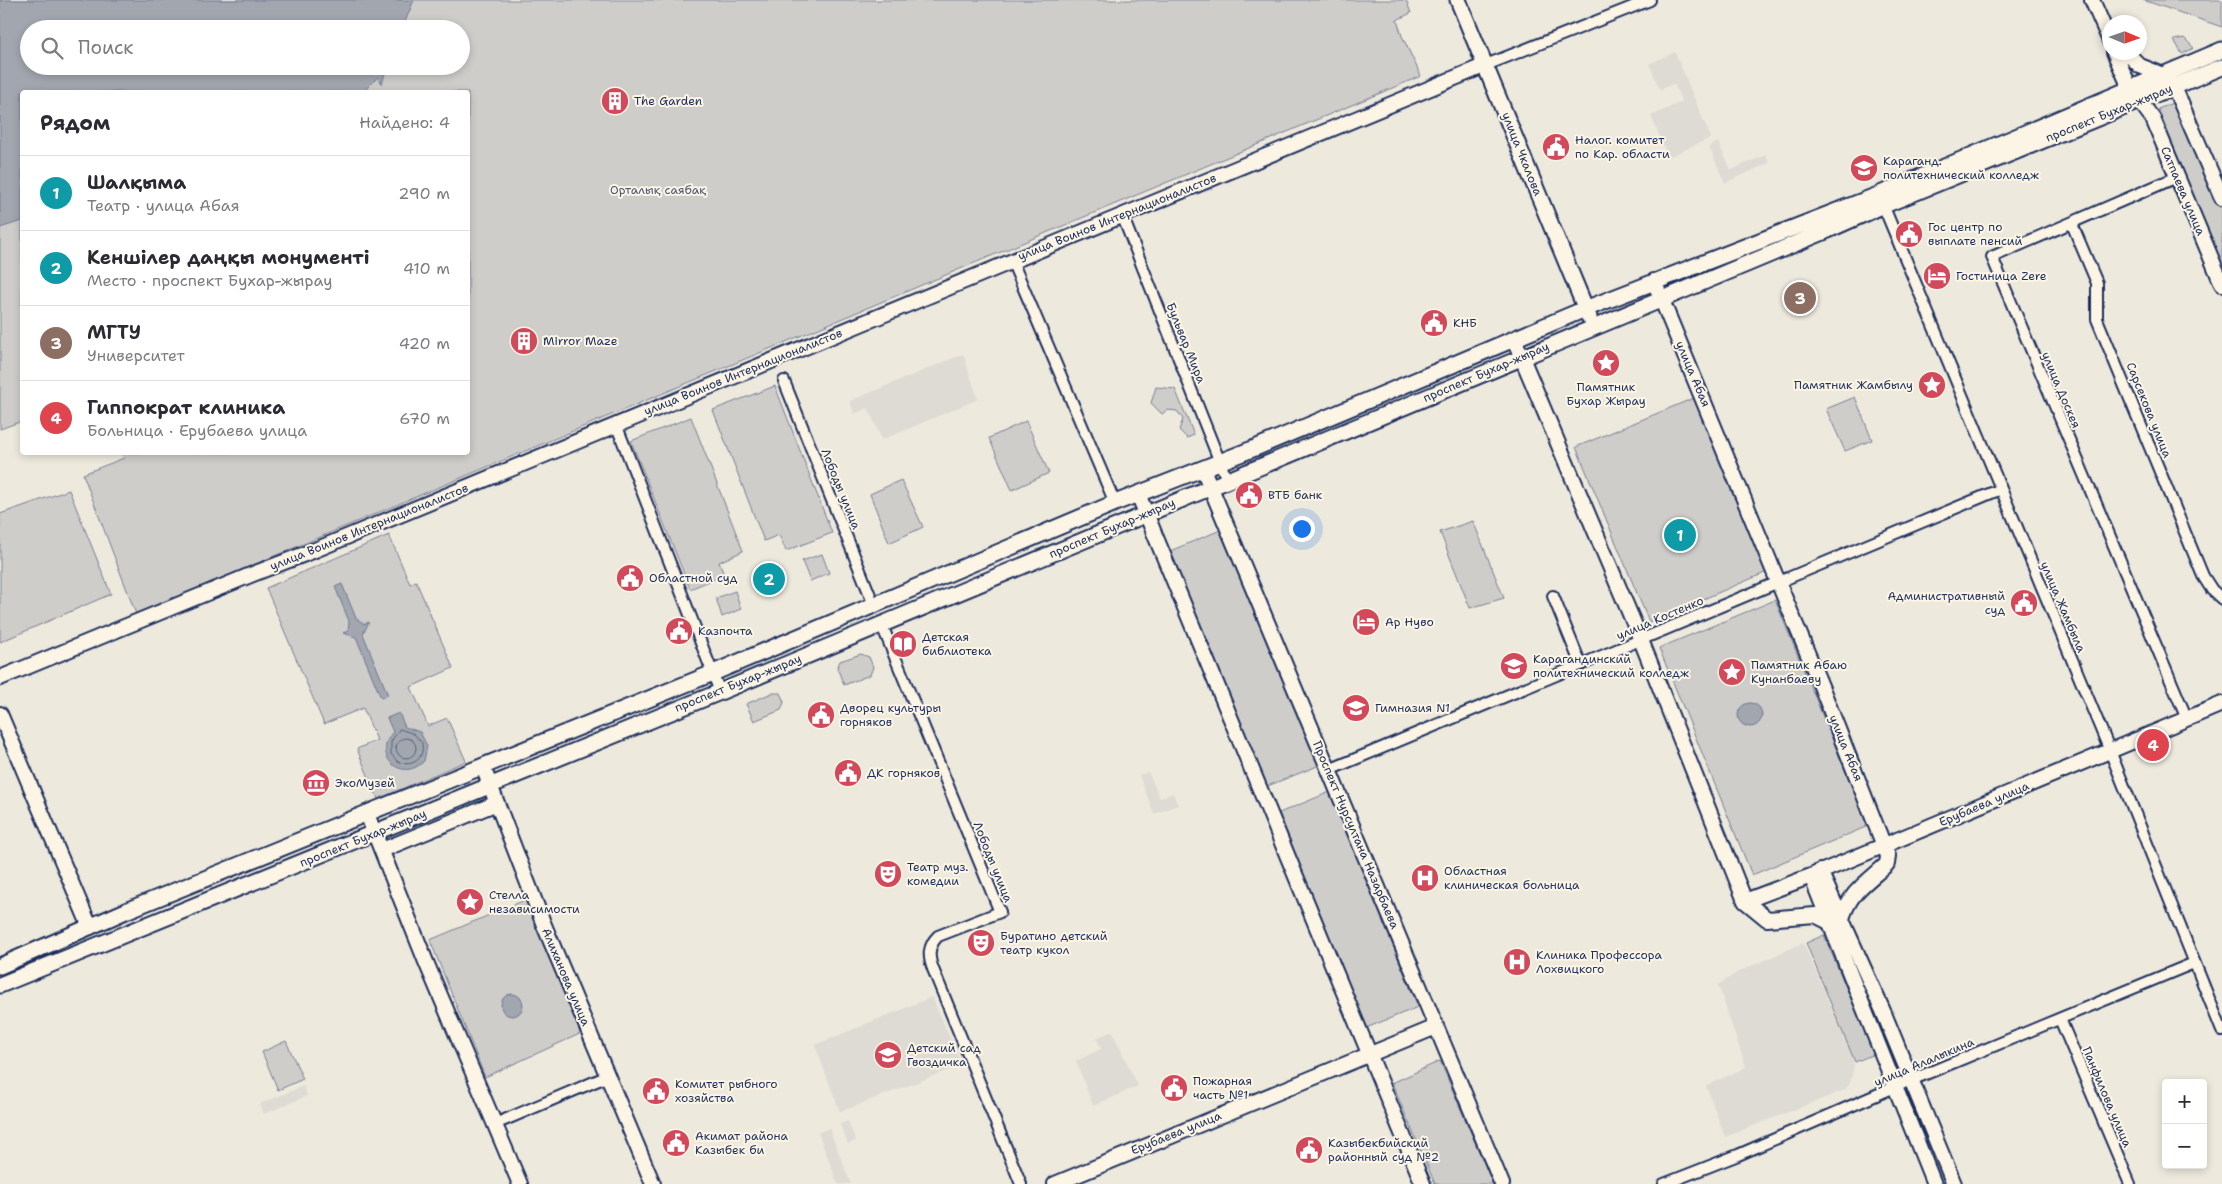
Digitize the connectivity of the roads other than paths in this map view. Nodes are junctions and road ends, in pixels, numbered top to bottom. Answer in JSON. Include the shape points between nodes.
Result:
{"nodes":[{"id":1,"x":1458,"y":0,"type":"edge"},
{"id":2,"x":1650,"y":0,"type":"edge"},
{"id":3,"x":2092,"y":0,"type":"edge"},
{"id":4,"x":2102,"y":19,"type":"edge"},
{"id":5,"x":2222,"y":50,"type":"edge"},
{"id":6,"x":2118,"y":60,"type":"edge"},
{"id":7,"x":2134,"y":60,"type":"edge"},
{"id":8,"x":1486,"y":65,"type":"junction"},
{"id":9,"x":2222,"y":67,"type":"edge"},
{"id":10,"x":2162,"y":75,"type":"junction"},
{"id":11,"x":2174,"y":87,"type":"junction"},
{"id":12,"x":2130,"y":88,"type":"junction"},
{"id":13,"x":2138,"y":102,"type":"junction"},
{"id":14,"x":2177,"y":177,"type":"junction"},
{"id":15,"x":2222,"y":198,"type":"edge"},
{"id":16,"x":1880,"y":200,"type":"junction"},
{"id":17,"x":1122,"y":215,"type":"junction"},
{"id":18,"x":2072,"y":224,"type":"junction"},
{"id":19,"x":1012,"y":261,"type":"junction"},
{"id":20,"x":1654,"y":281,"type":"junction"},
{"id":21,"x":2222,"y":284,"type":"edge"},
{"id":22,"x":1661,"y":300,"type":"junction"},
{"id":23,"x":1585,"y":309,"type":"junction"},
{"id":24,"x":1593,"y":328,"type":"junction"},
{"id":25,"x":1514,"y":339,"type":"junction"},
{"id":26,"x":1522,"y":357,"type":"junction"},
{"id":27,"x":784,"y":381,"type":"dead end"},
{"id":28,"x":616,"y":424,"type":"junction"},
{"id":29,"x":1220,"y":462,"type":"junction"},
{"id":30,"x":1203,"y":468,"type":"junction"},
{"id":31,"x":1227,"y":480,"type":"junction"},
{"id":32,"x":1210,"y":487,"type":"junction"},
{"id":33,"x":2001,"y":490,"type":"junction"},
{"id":34,"x":1138,"y":494,"type":"junction"},
{"id":35,"x":1115,"y":503,"type":"junction"},
{"id":36,"x":1145,"y":514,"type":"junction"},
{"id":37,"x":1778,"y":583,"type":"junction"},
{"id":38,"x":1553,"y":596,"type":"dead end"},
{"id":39,"x":2222,"y":600,"type":"edge"},
{"id":40,"x":874,"y":605,"type":"junction"},
{"id":41,"x":881,"y":623,"type":"junction"},
{"id":42,"x":1641,"y":640,"type":"junction"},
{"id":43,"x":1581,"y":665,"type":"junction"},
{"id":44,"x":713,"y":673,"type":"junction"},
{"id":45,"x":0,"y":678,"type":"edge"},
{"id":46,"x":720,"y":692,"type":"junction"},
{"id":47,"x":2222,"y":704,"type":"edge"},
{"id":48,"x":0,"y":714,"type":"edge"},
{"id":49,"x":2187,"y":719,"type":"junction"},
{"id":50,"x":2110,"y":751,"type":"junction"},
{"id":51,"x":483,"y":767,"type":"junction"},
{"id":52,"x":1329,"y":770,"type":"junction"},
{"id":53,"x":490,"y":786,"type":"junction"},
{"id":54,"x":497,"y":803,"type":"junction"},
{"id":55,"x":367,"y":814,"type":"junction"},
{"id":56,"x":375,"y":833,"type":"junction"},
{"id":57,"x":1885,"y":845,"type":"junction"},
{"id":58,"x":382,"y":850,"type":"junction"},
{"id":59,"x":1815,"y":873,"type":"junction"},
{"id":60,"x":1745,"y":901,"type":"junction"},
{"id":61,"x":1835,"y":922,"type":"junction"},
{"id":62,"x":90,"y":927,"type":"junction"},
{"id":63,"x":2194,"y":964,"type":"junction"},
{"id":64,"x":0,"y":966,"type":"edge"},
{"id":65,"x":0,"y":986,"type":"edge"},
{"id":66,"x":2060,"y":1019,"type":"junction"},
{"id":67,"x":1436,"y":1027,"type":"junction"},
{"id":68,"x":2222,"y":1031,"type":"edge"},
{"id":69,"x":1369,"y":1053,"type":"junction"},
{"id":70,"x":608,"y":1076,"type":"junction"},
{"id":71,"x":1911,"y":1080,"type":"junction"},
{"id":72,"x":1895,"y":1087,"type":"junction"},
{"id":73,"x":495,"y":1124,"type":"junction"},
{"id":74,"x":520,"y":1184,"type":"edge"},
{"id":75,"x":653,"y":1184,"type":"edge"},
{"id":76,"x":1021,"y":1184,"type":"edge"},
{"id":77,"x":1055,"y":1184,"type":"edge"},
{"id":78,"x":1423,"y":1184,"type":"edge"},
{"id":79,"x":1502,"y":1184,"type":"edge"},
{"id":80,"x":1664,"y":1184,"type":"edge"},
{"id":81,"x":1934,"y":1184,"type":"edge"},
{"id":82,"x":1954,"y":1184,"type":"edge"},
{"id":83,"x":2130,"y":1184,"type":"edge"}],
"edges":[{"from":1,"to":8,"type":"main road","name":"улица Чкалова"},
{"from":2,"to":8,"type":"street"},
{"from":3,"to":4,"type":"main road"},
{"from":5,"to":10,"type":"main road","name":"проспект Бухар-жырау"},
{"from":6,"to":12,"type":"main road","name":"Сатпаева улица"},
{"from":7,"to":10,"type":"main road"},
{"from":8,"to":17,"type":"main road","name":"улица Воинов Интернационалистов"},
{"from":8,"to":23,"type":"main road","name":"улица Чкалова"},
{"from":9,"to":11,"type":"main road","name":"проспект Бухар-жырау"},
{"from":10,"to":11,"type":"main road"},
{"from":10,"to":12,"type":"main road","name":"проспект Бухар-жырау"},
{"from":11,"to":13,"type":"main road","name":"проспект Бухар-жырау"},
{"from":11,"to":15,"type":"main road"},
{"from":12,"to":13,"type":"main road","name":"Сатпаева улица"},
{"from":12,"to":16,"type":"main road","name":"проспект Бухар-жырау"},
{"from":13,"to":14,"type":"main road","name":"Сатпаева улица","via":[[2153,119]]},
{"from":13,"to":16,"type":"main road","name":"проспект Бухар-жырау"},
{"from":14,"to":18,"type":"street","name":"улица Доскея"},
{"from":14,"to":21,"type":"main road","name":"Сатпаева улица"},
{"from":16,"to":20,"type":"main road","name":"проспект Бухар-жырау"},
{"from":16,"to":22,"type":"main road","name":"проспект Бухар-жырау"},
{"from":16,"to":33,"type":"street","name":"улица Жамбыла"},
{"from":17,"to":19,"type":"main road","name":"улица Воинов Интернационалистов"},
{"from":17,"to":29,"type":"street","name":"Бульвар Мира"},
{"from":18,"to":39,"type":"street","name":"Сарсекова улица","via":[[2097,283],[2097,319],[2203,576]]},
{"from":18,"to":49,"type":"street","name":"улица Доскея","via":[[1992,257]]},
{"from":19,"to":28,"type":"main road","name":"улица Воинов Интернационалистов"},
{"from":19,"to":35,"type":"street"},
{"from":20,"to":22,"type":"main road","name":"улица Абая"},
{"from":20,"to":23,"type":"main road","name":"проспект Бухар-жырау"},
{"from":22,"to":24,"type":"main road","name":"проспект Бухар-жырау"},
{"from":22,"to":37,"type":"main road","name":"улица Абая"},
{"from":23,"to":24,"type":"main road","name":"улица Чкалова"},
{"from":23,"to":25,"type":"main road","name":"проспект Бухар-жырау"},
{"from":24,"to":26,"type":"main road","name":"проспект Бухар-жырау"},
{"from":25,"to":26,"type":"main road"},
{"from":25,"to":29,"type":"main road","name":"проспект Бухар-жырау"},
{"from":26,"to":31,"type":"main road","name":"проспект Бухар-жырау"},
{"from":26,"to":42,"type":"main road"},
{"from":27,"to":40,"type":"street","name":"Лободы улица"},
{"from":28,"to":44,"type":"street"},
{"from":28,"to":45,"type":"main road","name":"улица Воинов Интернационалистов"},
{"from":29,"to":30,"type":"main road","name":"проспект Бухар-жырау"},
{"from":29,"to":31,"type":"street","name":"Бульвар Мира"},
{"from":30,"to":32,"type":"main road","name":"Проспект Нурсултана Назарбаева"},
{"from":30,"to":34,"type":"main road","name":"проспект Бухар-жырау"},
{"from":31,"to":32,"type":"main road","name":"проспект Бухар-жырау"},
{"from":32,"to":36,"type":"main road","name":"проспект Бухар-жырау"},
{"from":32,"to":52,"type":"main road","name":"Проспект Нурсултана Назарбаева"},
{"from":33,"to":37,"type":"street","name":"улица Костенко"},
{"from":33,"to":50,"type":"street","name":"улица Жамбыла"},
{"from":34,"to":35,"type":"main road","name":"проспект Бухар-жырау"},
{"from":34,"to":36,"type":"main road"},
{"from":35,"to":40,"type":"main road","name":"проспект Бухар-жырау"},
{"from":36,"to":41,"type":"main road","name":"проспект Бухар-жырау"},
{"from":36,"to":69,"type":"main road"},
{"from":37,"to":42,"type":"street","name":"улица Костенко"},
{"from":37,"to":57,"type":"main road","name":"улица Абая"},
{"from":38,"to":43,"type":"street"},
{"from":40,"to":44,"type":"main road","name":"проспект Бухар-жырау"},
{"from":41,"to":46,"type":"main road","name":"проспект Бухар-жырау"},
{"from":41,"to":76,"type":"street","name":"Лободы улица","via":[[1000,912],[938,936],[933,940],[929,953]]},
{"from":42,"to":43,"type":"street","name":"улица Костенко"},
{"from":42,"to":60,"type":"main road"},
{"from":43,"to":52,"type":"street","name":"улица Костенко"},
{"from":44,"to":46,"type":"street"},
{"from":44,"to":51,"type":"main road","name":"проспект Бухар-жырау"},
{"from":46,"to":53,"type":"main road","name":"проспект Бухар-жырау"},
{"from":47,"to":49,"type":"main road","name":"Ерубаева улица"},
{"from":48,"to":62,"type":"main road"},
{"from":49,"to":50,"type":"main road","name":"Ерубаева улица"},
{"from":50,"to":57,"type":"main road","name":"Ерубаева улица"},
{"from":50,"to":63,"type":"street","name":"улица Жамбыла"},
{"from":51,"to":53,"type":"main road","name":"Алиханова улица"},
{"from":51,"to":55,"type":"main road","name":"проспект Бухар-жырау"},
{"from":52,"to":67,"type":"main road","name":"Проспект Нурсултана Назарбаева"},
{"from":53,"to":54,"type":"main road","name":"Алиханова улица"},
{"from":53,"to":56,"type":"main road","name":"проспект Бухар-жырау"},
{"from":54,"to":58,"type":"main road"},
{"from":54,"to":70,"type":"main road","name":"Алиханова улица"},
{"from":55,"to":56,"type":"main road"},
{"from":55,"to":62,"type":"main road","name":"проспект Бухар-жырау"},
{"from":56,"to":58,"type":"main road"},
{"from":56,"to":65,"type":"main road","name":"проспект Бухар-жырау"},
{"from":57,"to":59,"type":"main road","name":"Ерубаева улица"},
{"from":57,"to":61,"type":"main road","name":"улица Абая","via":[[1887,864],[1854,893]]},
{"from":58,"to":73,"type":"main road"},
{"from":59,"to":60,"type":"main road","name":"Ерубаева улица"},
{"from":59,"to":61,"type":"main road"},
{"from":60,"to":61,"type":"main road","via":[[1767,919],[1815,915]]},
{"from":61,"to":71,"type":"main road","via":[[1883,1011]]},
{"from":61,"to":72,"type":"main road"},
{"from":62,"to":64,"type":"main road","name":"проспект Бухар-жырау"},
{"from":63,"to":66,"type":"street","name":"улица Алалыкина"},
{"from":63,"to":68,"type":"street","name":"улица Жамбыла"},
{"from":66,"to":71,"type":"street","name":"улица Алалыкина"},
{"from":66,"to":83,"type":"street","name":"Панфилова улица"},
{"from":67,"to":69,"type":"main road","name":"Ерубаева улица"},
{"from":67,"to":79,"type":"main road","name":"Проспект Нурсултана Назарбаева"},
{"from":69,"to":77,"type":"main road","name":"Ерубаева улица"},
{"from":69,"to":78,"type":"main road"},
{"from":70,"to":73,"type":"street"},
{"from":70,"to":75,"type":"main road","name":"Алиханова улица"},
{"from":71,"to":72,"type":"street","name":"улица Алалыкина"},
{"from":71,"to":82,"type":"main road"},
{"from":72,"to":80,"type":"street","name":"улица Алалыкина"},
{"from":72,"to":81,"type":"main road"},
{"from":73,"to":74,"type":"main road"}]}
